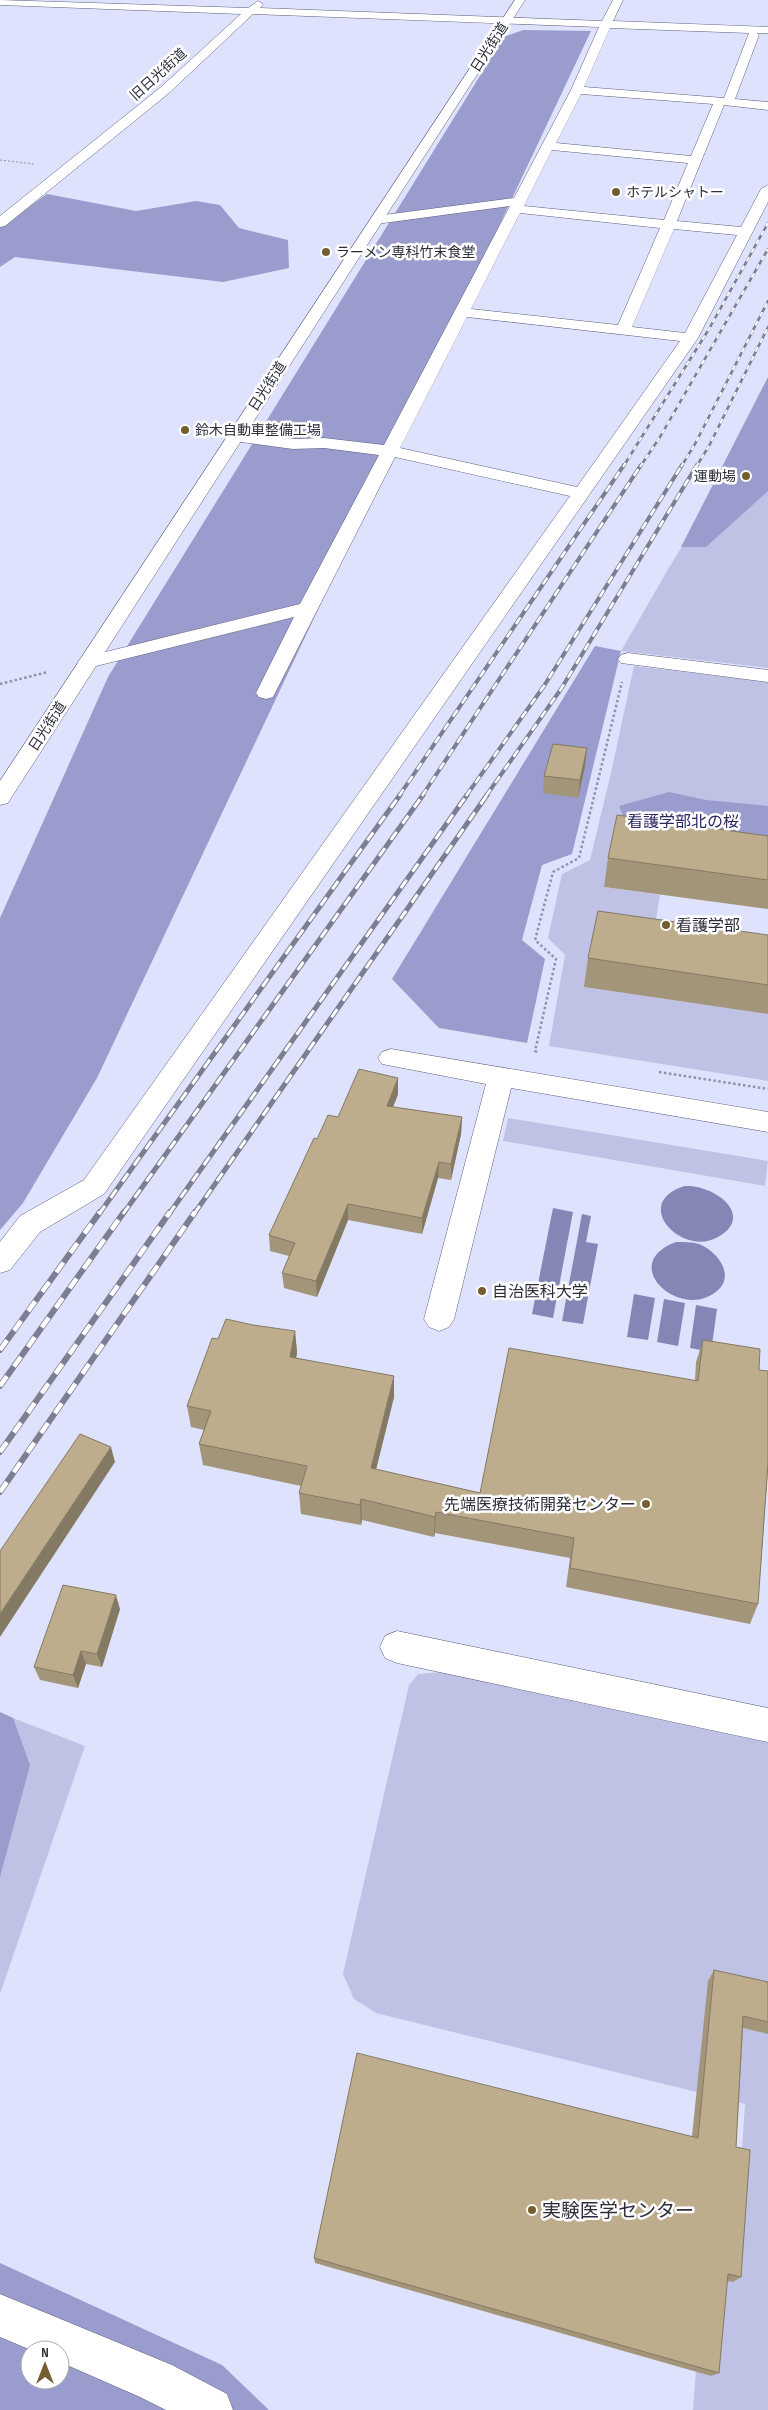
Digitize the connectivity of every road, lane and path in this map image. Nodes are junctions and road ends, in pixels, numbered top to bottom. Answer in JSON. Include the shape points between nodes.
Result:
{"nodes":[{"id":1,"x":264,"y":0,"type":"edge"},
{"id":2,"x":520,"y":0,"type":"edge"},
{"id":3,"x":618,"y":0,"type":"edge"},
{"id":4,"x":0,"y":2,"type":"edge"},
{"id":5,"x":248,"y":11,"type":"junction"},
{"id":6,"x":508,"y":19,"type":"junction"},
{"id":7,"x":606,"y":23,"type":"junction"},
{"id":8,"x":768,"y":25,"type":"edge"},
{"id":9,"x":768,"y":30,"type":"edge"},
{"id":10,"x":753,"y":35,"type":"junction"},
{"id":11,"x":768,"y":36,"type":"edge"},
{"id":12,"x":577,"y":90,"type":"junction"},
{"id":13,"x":724,"y":102,"type":"junction"},
{"id":14,"x":768,"y":106,"type":"edge"},
{"id":15,"x":548,"y":146,"type":"junction"},
{"id":16,"x":696,"y":160,"type":"junction"},
{"id":17,"x":768,"y":189,"type":"edge"},
{"id":18,"x":518,"y":205,"type":"junction"},
{"id":19,"x":376,"y":220,"type":"junction"},
{"id":20,"x":0,"y":223,"type":"edge"},
{"id":21,"x":668,"y":224,"type":"junction"},
{"id":22,"x":746,"y":232,"type":"junction"},
{"id":23,"x":462,"y":312,"type":"junction"},
{"id":24,"x":623,"y":331,"type":"junction"},
{"id":25,"x":690,"y":338,"type":"junction"},
{"id":26,"x":234,"y":436,"type":"junction"},
{"id":27,"x":390,"y":451,"type":"junction"},
{"id":28,"x":582,"y":493,"type":"junction"},
{"id":29,"x":308,"y":608,"type":"junction"},
{"id":30,"x":628,"y":659,"type":"joint"},
{"id":31,"x":88,"y":662,"type":"junction"},
{"id":32,"x":768,"y":676,"type":"edge"},
{"id":33,"x":0,"y":684,"type":"edge"},
{"id":34,"x":266,"y":693,"type":"dead end"},
{"id":35,"x":0,"y":798,"type":"edge"},
{"id":36,"x":545,"y":1053,"type":"dead end"},
{"id":37,"x":391,"y":1058,"type":"dead end"},
{"id":38,"x":652,"y":1070,"type":"dead end"},
{"id":39,"x":501,"y":1077,"type":"junction"},
{"id":40,"x":768,"y":1090,"type":"edge"},
{"id":41,"x":768,"y":1122,"type":"edge"},
{"id":42,"x":0,"y":1262,"type":"edge"},
{"id":43,"x":439,"y":1319,"type":"dead end"},
{"id":44,"x":397,"y":1647,"type":"dead end"},
{"id":45,"x":768,"y":1725,"type":"edge"},
{"id":46,"x":0,"y":2315,"type":"edge"},
{"id":47,"x":211,"y":2410,"type":"edge"}],
"edges":[{"from":1,"to":5,"type":"main road","name":"旧日光街道"},
{"from":2,"to":6,"type":"main road","name":"日光街道"},
{"from":3,"to":7,"type":"main road"},
{"from":4,"to":5,"type":"main road"},
{"from":5,"to":6,"type":"main road"},
{"from":5,"to":20,"type":"main road","name":"旧日光街道","via":[[165,90]]},
{"from":6,"to":7,"type":"main road"},
{"from":6,"to":19,"type":"main road","name":"日光街道"},
{"from":7,"to":8,"type":"main road"},
{"from":7,"to":9,"type":"main road"},
{"from":7,"to":10,"type":"main road"},
{"from":7,"to":12,"type":"main road"},
{"from":10,"to":11,"type":"main road"},
{"from":10,"to":13,"type":"main road"},
{"from":12,"to":13,"type":"main road"},
{"from":12,"to":15,"type":"main road"},
{"from":13,"to":14,"type":"main road"},
{"from":13,"to":16,"type":"main road"},
{"from":15,"to":16,"type":"main road"},
{"from":15,"to":18,"type":"main road"},
{"from":16,"to":21,"type":"main road"},
{"from":17,"to":22,"type":"main road"},
{"from":18,"to":19,"type":"main road"},
{"from":18,"to":21,"type":"main road"},
{"from":18,"to":23,"type":"main road"},
{"from":19,"to":26,"type":"main road","name":"日光街道"},
{"from":21,"to":22,"type":"main road"},
{"from":21,"to":24,"type":"main road"},
{"from":22,"to":25,"type":"main road"},
{"from":23,"to":24,"type":"main road"},
{"from":23,"to":27,"type":"main road"},
{"from":24,"to":25,"type":"main road"},
{"from":25,"to":28,"type":"main road"},
{"from":26,"to":27,"type":"main road"},
{"from":26,"to":31,"type":"main road","name":"日光街道"},
{"from":27,"to":28,"type":"main road"},
{"from":27,"to":29,"type":"main road"},
{"from":28,"to":42,"type":"main road","via":[[94,1187],[30,1224]]},
{"from":29,"to":31,"type":"main road"},
{"from":29,"to":34,"type":"main road"},
{"from":30,"to":32,"type":"main road"},
{"from":30,"to":36,"type":"path","via":[[578,858],[553,872],[535,940],[556,959],[535,1051]]},
{"from":31,"to":33,"type":"path"},
{"from":31,"to":35,"type":"main road","name":"日光街道"},
{"from":37,"to":39,"type":"main road"},
{"from":38,"to":40,"type":"path"},
{"from":39,"to":41,"type":"main road"},
{"from":39,"to":43,"type":"main road"},
{"from":44,"to":45,"type":"main road"},
{"from":46,"to":47,"type":"main road","via":[[156,2381]]}]}
